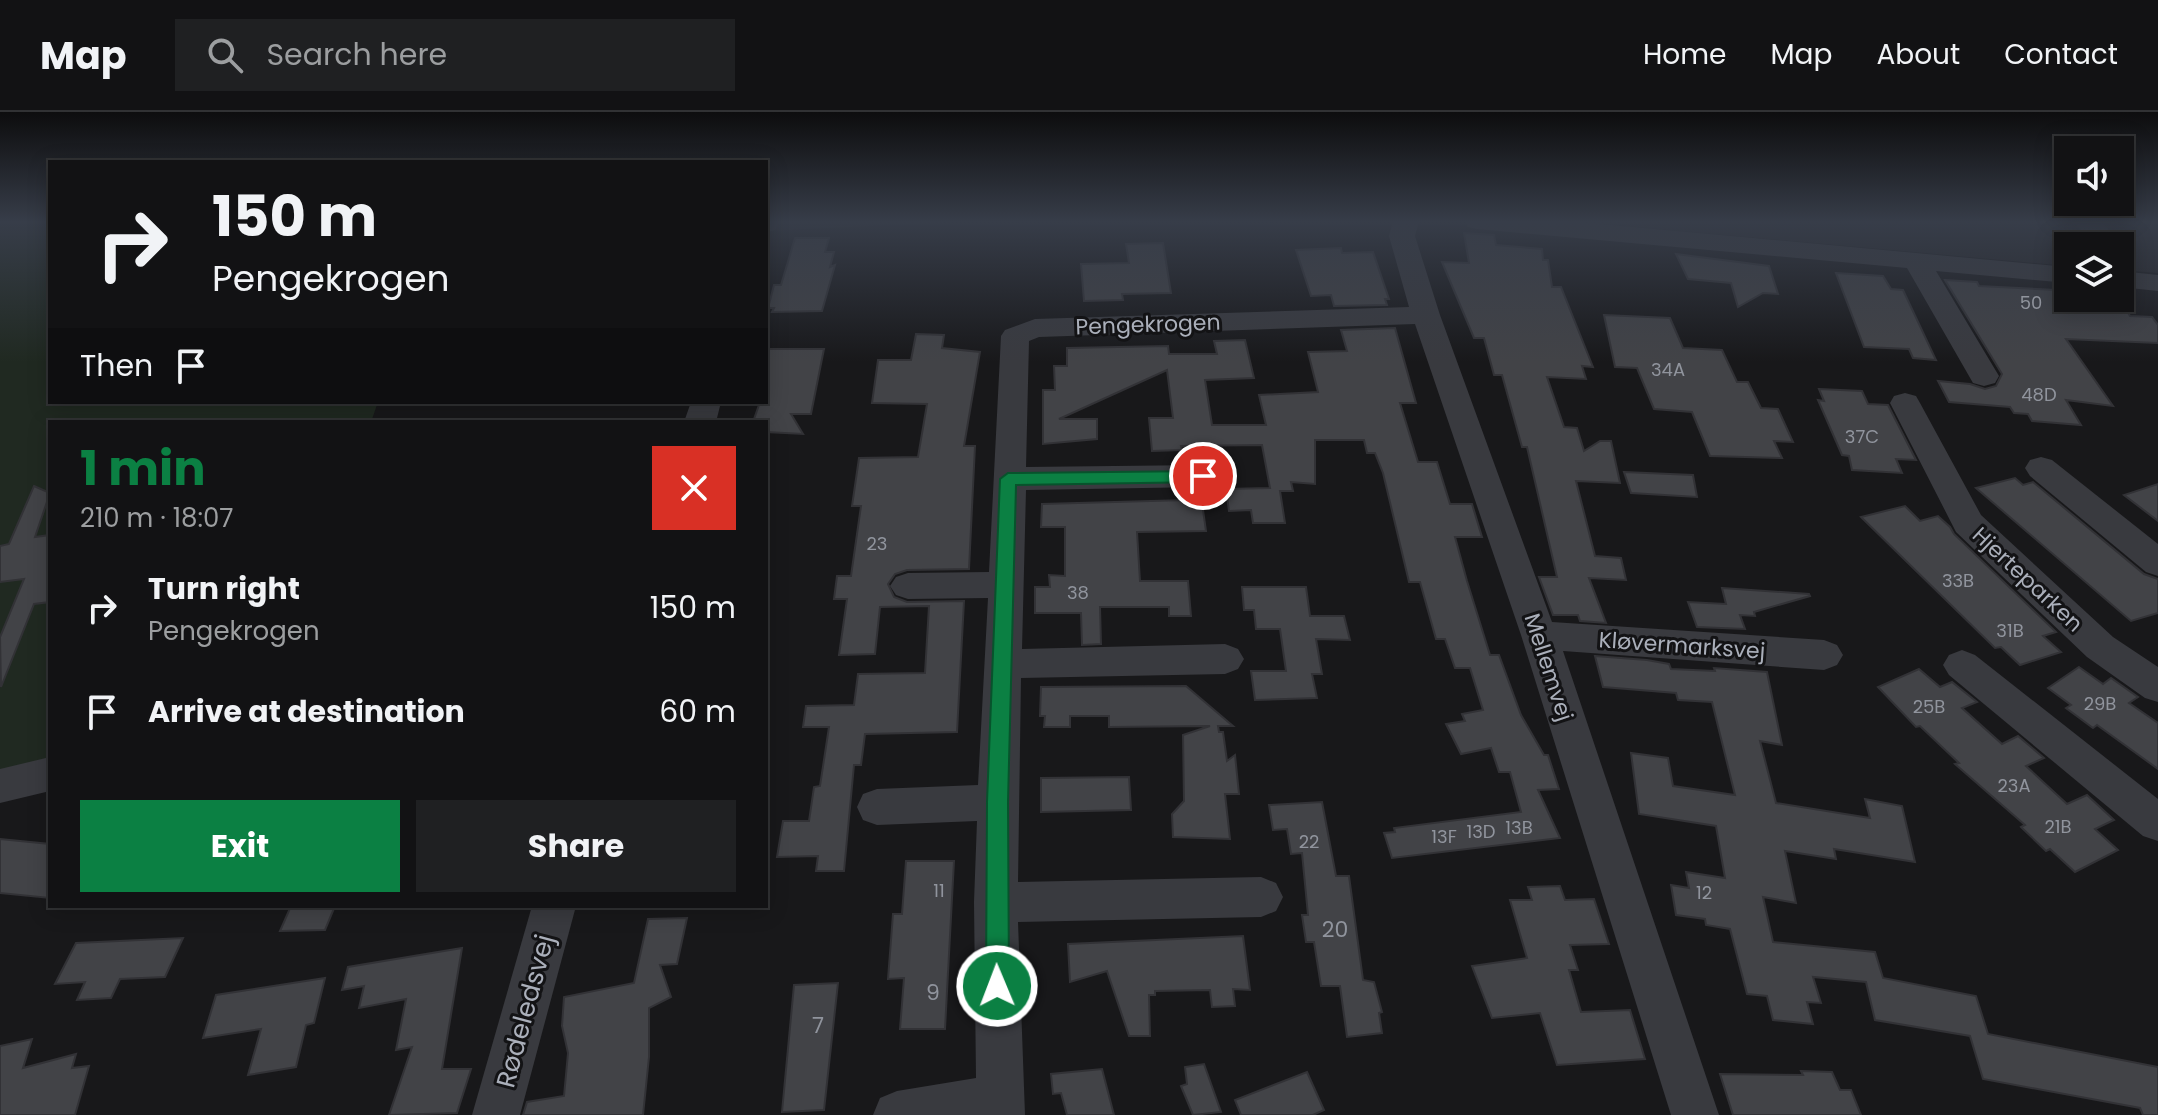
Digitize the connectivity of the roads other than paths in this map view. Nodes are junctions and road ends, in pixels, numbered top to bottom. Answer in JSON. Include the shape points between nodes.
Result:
{"nodes":[{"id":1,"x":1412,"y":268,"type":"edge"},
{"id":2,"x":1920,"y":268,"type":"edge"},
{"id":3,"x":1984,"y":268,"type":"edge"},
{"id":4,"x":2054,"y":274,"type":"edge"},
{"id":5,"x":1426,"y":315,"type":"junction"},
{"id":6,"x":1984,"y":376,"type":"dead end"},
{"id":7,"x":1905,"y":403,"type":"dead end"},
{"id":8,"x":2041,"y":468,"type":"dead end"},
{"id":9,"x":1203,"y":476,"type":"dead end"},
{"id":10,"x":1008,"y":479,"type":"junction"},
{"id":11,"x":2158,"y":563,"type":"edge"},
{"id":12,"x":1006,"y":585,"type":"junction"},
{"id":13,"x":908,"y":586,"type":"dead end"},
{"id":14,"x":1539,"y":635,"type":"junction"},
{"id":15,"x":1824,"y":655,"type":"dead end"},
{"id":16,"x":1225,"y":659,"type":"dead end"},
{"id":17,"x":1005,"y":664,"type":"junction"},
{"id":18,"x":1962,"y":665,"type":"dead end"},
{"id":19,"x":2158,"y":687,"type":"edge"},
{"id":20,"x":48,"y":774,"type":"edge"},
{"id":21,"x":0,"y":786,"type":"edge"},
{"id":22,"x":998,"y":802,"type":"junction"},
{"id":23,"x":877,"y":807,"type":"dead end"},
{"id":24,"x":2158,"y":823,"type":"edge"},
{"id":25,"x":1261,"y":897,"type":"dead end"},
{"id":26,"x":996,"y":902,"type":"junction"},
{"id":27,"x":553,"y":908,"type":"edge"},
{"id":28,"x":1000,"y":1106,"type":"edge"},
{"id":29,"x":496,"y":1115,"type":"edge"},
{"id":30,"x":897,"y":1115,"type":"edge"},
{"id":31,"x":1695,"y":1115,"type":"edge"}],
"edges":[{"from":1,"to":5,"type":"street","name":"Mellemvej"},
{"from":2,"to":6,"type":"street"},
{"from":3,"to":4,"type":"street"},
{"from":5,"to":10,"type":"street","name":"Pengekrogen","via":[[1035,328],[1015,336],[1012,347]]},
{"from":5,"to":14,"type":"street","name":"Mellemvej"},
{"from":7,"to":19,"type":"street","name":"Hjerteparken","via":[[1968,523],[2100,647]]},
{"from":8,"to":11,"type":"street"},
{"from":9,"to":10,"type":"street"},
{"from":10,"to":12,"type":"street","name":"Pengekrogen"},
{"from":12,"to":13,"type":"street"},
{"from":12,"to":17,"type":"street","name":"Pengekrogen"},
{"from":14,"to":15,"type":"street","name":"Kløvermarksvej"},
{"from":14,"to":31,"type":"street","name":"Mellemvej"},
{"from":16,"to":17,"type":"street"},
{"from":17,"to":22,"type":"street","name":"Pengekrogen"},
{"from":18,"to":24,"type":"street"},
{"from":20,"to":21,"type":"street"},
{"from":22,"to":23,"type":"street"},
{"from":22,"to":26,"type":"street","name":"Pengekrogen"},
{"from":25,"to":26,"type":"street"},
{"from":26,"to":28,"type":"street","name":"Pengekrogen"},
{"from":27,"to":29,"type":"street","name":"Rødeledsvej"},
{"from":28,"to":30,"type":"street","name":"Pengekrogen"}]}
